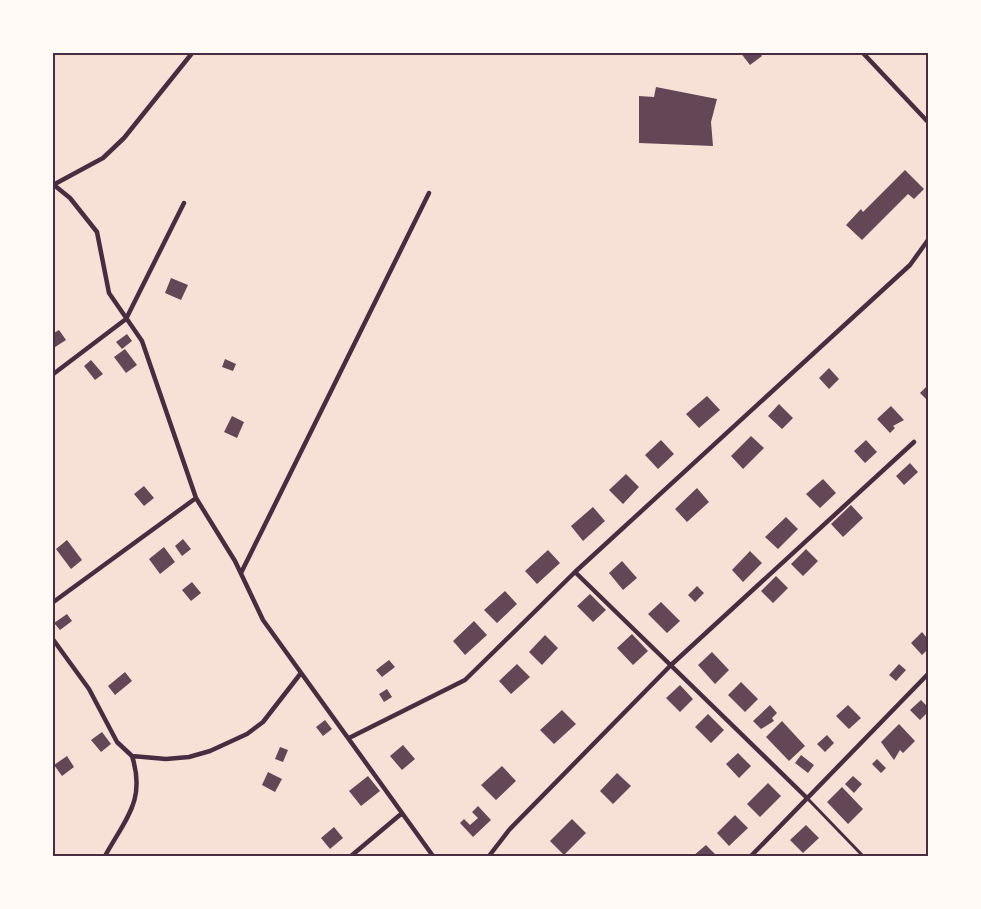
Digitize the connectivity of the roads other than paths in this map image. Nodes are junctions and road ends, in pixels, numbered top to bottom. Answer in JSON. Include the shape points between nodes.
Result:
{"nodes":[{"id":1,"x":193,"y":52,"type":"edge"},
{"id":2,"x":862,"y":52,"type":"edge"},
{"id":3,"x":928,"y":122,"type":"edge"},
{"id":4,"x":53,"y":185,"type":"edge"},
{"id":5,"x":429,"y":193,"type":"dead end"},
{"id":6,"x":184,"y":203,"type":"dead end"},
{"id":7,"x":928,"y":240,"type":"edge"},
{"id":8,"x":126,"y":319,"type":"junction"},
{"id":9,"x":52,"y":375,"type":"edge"},
{"id":10,"x":914,"y":441,"type":"dead end"},
{"id":11,"x":196,"y":498,"type":"junction"},
{"id":12,"x":575,"y":572,"type":"junction"},
{"id":13,"x":241,"y":573,"type":"junction"},
{"id":14,"x":52,"y":603,"type":"edge"},
{"id":15,"x":52,"y":638,"type":"edge"},
{"id":16,"x":671,"y":665,"type":"junction"},
{"id":17,"x":302,"y":673,"type":"junction"},
{"id":18,"x":928,"y":674,"type":"edge"},
{"id":19,"x":349,"y":738,"type":"junction"},
{"id":20,"x":132,"y":756,"type":"junction"},
{"id":21,"x":807,"y":798,"type":"junction"},
{"id":22,"x":400,"y":814,"type":"junction"},
{"id":23,"x":105,"y":856,"type":"edge"},
{"id":24,"x":351,"y":856,"type":"edge"},
{"id":25,"x":433,"y":856,"type":"edge"},
{"id":26,"x":489,"y":856,"type":"edge"},
{"id":27,"x":750,"y":856,"type":"edge"},
{"id":28,"x":863,"y":856,"type":"edge"}],
"edges":[{"from":1,"to":4,"type":"street","via":[[124,138],[103,158]]},
{"from":2,"to":3,"type":"street"},
{"from":4,"to":8,"type":"street","via":[[70,198],[97,232],[109,293]]},
{"from":5,"to":13,"type":"street"},
{"from":6,"to":8,"type":"street"},
{"from":7,"to":12,"type":"street","via":[[910,265]]},
{"from":8,"to":9,"type":"street"},
{"from":8,"to":11,"type":"street","via":[[142,340]]},
{"from":10,"to":16,"type":"street"},
{"from":11,"to":13,"type":"street"},
{"from":11,"to":14,"type":"street"},
{"from":12,"to":16,"type":"street"},
{"from":12,"to":19,"type":"street","via":[[465,680]]},
{"from":13,"to":17,"type":"street","via":[[263,620]]},
{"from":15,"to":20,"type":"street","via":[[88,689],[117,742]]},
{"from":16,"to":21,"type":"street"},
{"from":16,"to":26,"type":"street","via":[[509,830]]},
{"from":17,"to":19,"type":"street"},
{"from":17,"to":20,"type":"street","via":[[263,722],[247,734],[189,757]]},
{"from":18,"to":21,"type":"street"},
{"from":19,"to":22,"type":"street"},
{"from":20,"to":23,"type":"street","via":[[139,777],[137,797]]},
{"from":21,"to":27,"type":"street"},
{"from":21,"to":28,"type":"street"},
{"from":22,"to":24,"type":"street"},
{"from":22,"to":25,"type":"street"}]}
